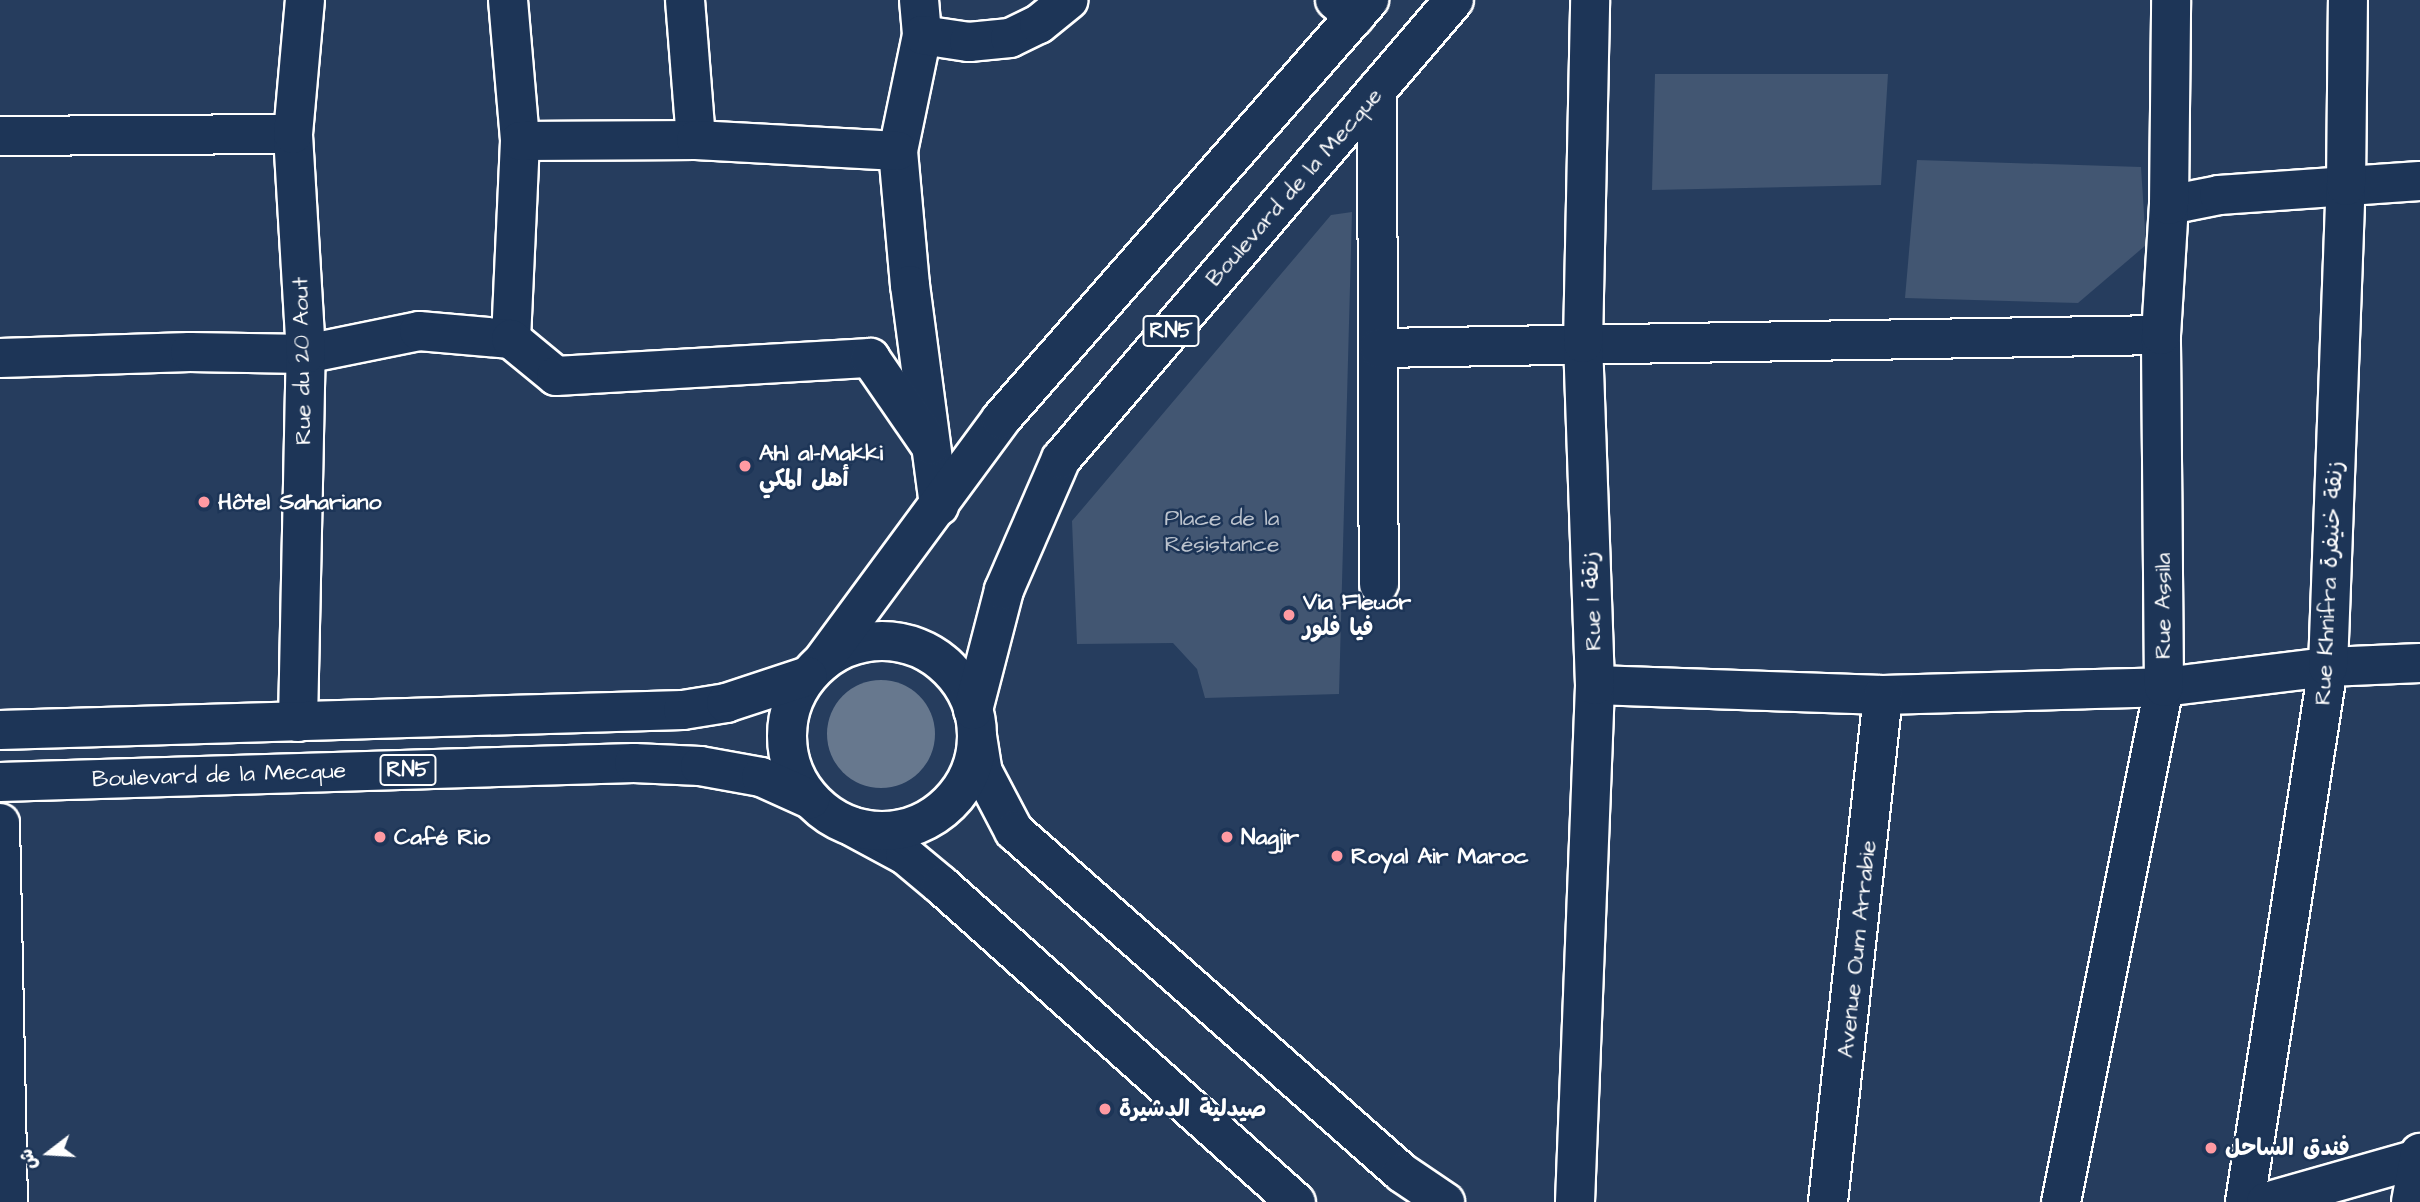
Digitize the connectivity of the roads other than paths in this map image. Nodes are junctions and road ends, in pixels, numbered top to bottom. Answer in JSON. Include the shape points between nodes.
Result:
{"nodes":[{"id":1,"x":305,"y":0,"type":"edge"},
{"id":2,"x":508,"y":0,"type":"edge"},
{"id":3,"x":685,"y":0,"type":"edge"},
{"id":4,"x":1069,"y":0,"type":"edge"},
{"id":5,"x":1454,"y":0,"type":"edge"},
{"id":6,"x":1590,"y":0,"type":"edge"},
{"id":7,"x":2171,"y":0,"type":"edge"},
{"id":8,"x":2348,"y":0,"type":"edge"},
{"id":9,"x":1353,"y":6,"type":"edge"},
{"id":10,"x":920,"y":18,"type":"edge"},
{"id":11,"x":1377,"y":90,"type":"junction"},
{"id":12,"x":293,"y":134,"type":"junction"},
{"id":13,"x":0,"y":136,"type":"edge"},
{"id":14,"x":696,"y":140,"type":"junction"},
{"id":15,"x":520,"y":141,"type":"junction"},
{"id":16,"x":898,"y":151,"type":"junction"},
{"id":17,"x":2420,"y":181,"type":"edge"},
{"id":18,"x":2346,"y":186,"type":"junction"},
{"id":19,"x":2169,"y":205,"type":"junction"},
{"id":20,"x":2161,"y":335,"type":"junction"},
{"id":21,"x":511,"y":339,"type":"junction"},
{"id":22,"x":1583,"y":343,"type":"junction"},
{"id":23,"x":1379,"y":348,"type":"junction"},
{"id":24,"x":306,"y":354,"type":"junction"},
{"id":25,"x":0,"y":358,"type":"edge"},
{"id":26,"x":930,"y":445,"type":"junction"},
{"id":27,"x":939,"y":506,"type":"junction"},
{"id":28,"x":1379,"y":584,"type":"dead end"},
{"id":29,"x":2420,"y":663,"type":"edge"},
{"id":30,"x":2328,"y":667,"type":"junction"},
{"id":31,"x":815,"y":669,"type":"junction"},
{"id":32,"x":1595,"y":685,"type":"junction"},
{"id":33,"x":2164,"y":687,"type":"junction"},
{"id":34,"x":1883,"y":695,"type":"junction"},
{"id":35,"x":298,"y":722,"type":"junction"},
{"id":36,"x":975,"y":723,"type":"junction"},
{"id":37,"x":0,"y":730,"type":"edge"},
{"id":38,"x":0,"y":782,"type":"edge"},
{"id":39,"x":810,"y":799,"type":"junction"},
{"id":40,"x":0,"y":823,"type":"edge"},
{"id":41,"x":853,"y":827,"type":"junction"},
{"id":42,"x":2420,"y":1156,"type":"edge"},
{"id":43,"x":8,"y":1202,"type":"edge"},
{"id":44,"x":1296,"y":1202,"type":"edge"},
{"id":45,"x":1445,"y":1202,"type":"edge"},
{"id":46,"x":1575,"y":1202,"type":"edge"},
{"id":47,"x":1828,"y":1202,"type":"edge"},
{"id":48,"x":2061,"y":1202,"type":"edge"},
{"id":49,"x":2245,"y":1202,"type":"edge"},
{"id":50,"x":2266,"y":1202,"type":"edge"},
{"id":51,"x":2410,"y":1202,"type":"edge"}],
"edges":[{"from":1,"to":12,"type":"street","name":"Rue du 20 Aout"},
{"from":2,"to":15,"type":"street"},
{"from":3,"to":14,"type":"street"},
{"from":4,"to":10,"type":"street","via":[[1039,24],[1010,38],[969,42]]},
{"from":5,"to":11,"type":"street","name":"Boulevard de la Mecque","number":"RN5"},
{"from":6,"to":22,"type":"street","name":"Rue 1 زنقة"},
{"from":7,"to":19,"type":"street","name":"Rue Assila"},
{"from":8,"to":18,"type":"street","name":"Rue Khnifra زنقة خنيفرة"},
{"from":9,"to":27,"type":"street","number":"RN5","via":[[1001,419]]},
{"from":10,"to":16,"type":"street"},
{"from":11,"to":23,"type":"street"},
{"from":11,"to":36,"type":"street","name":"Boulevard de la Mecque","number":"RN5","via":[[1061,459],[1004,590]]},
{"from":12,"to":13,"type":"street"},
{"from":12,"to":24,"type":"street","name":"Rue du 20 Aout"},
{"from":14,"to":15,"type":"street"},
{"from":14,"to":16,"type":"street"},
{"from":15,"to":21,"type":"street"},
{"from":16,"to":26,"type":"street"},
{"from":17,"to":18,"type":"street"},
{"from":18,"to":19,"type":"street","via":[[2219,195]]},
{"from":18,"to":30,"type":"street","name":"Rue Khnifra زنقة خنيفرة"},
{"from":19,"to":20,"type":"street","name":"Rue Assila"},
{"from":20,"to":22,"type":"street"},
{"from":20,"to":33,"type":"street","name":"Rue Assila"},
{"from":21,"to":24,"type":"street","via":[[419,331]]},
{"from":21,"to":26,"type":"street","via":[[556,376],[870,358]]},
{"from":22,"to":23,"type":"street"},
{"from":22,"to":32,"type":"street","name":"Rue 1 زنقة"},
{"from":23,"to":28,"type":"street"},
{"from":24,"to":25,"type":"street","via":[[190,352]]},
{"from":24,"to":35,"type":"street","name":"Rue du 20 Aout"},
{"from":26,"to":27,"type":"street"},
{"from":27,"to":31,"type":"street","number":"RN5"},
{"from":29,"to":30,"type":"street"},
{"from":30,"to":33,"type":"street"},
{"from":30,"to":49,"type":"street","name":"Rue Khnifra زنقة خنيفرة"},
{"from":31,"to":35,"type":"street","number":"RN5","via":[[726,703],[683,710]]},
{"from":31,"to":36,"type":"street","number":"RN5","via":[[859,645],[879,641],[910,645],[938,660],[959,682]]},
{"from":31,"to":39,"type":"street","number":"RN5","via":[[794,699],[787,725],[796,777]]},
{"from":32,"to":34,"type":"street"},
{"from":32,"to":46,"type":"street","name":"Rue 1 زنقة"},
{"from":33,"to":34,"type":"street"},
{"from":33,"to":48,"type":"street","name":"Rue Assila"},
{"from":34,"to":47,"type":"street","name":"Avenue Oum Arrabie"},
{"from":35,"to":37,"type":"street","number":"RN5"},
{"from":36,"to":41,"type":"street","number":"RN5","via":[[964,785],[937,813],[903,829]]},
{"from":36,"to":45,"type":"street","via":[[992,793],[1014,831],[1402,1173]]},
{"from":38,"to":39,"type":"street","name":"Boulevard de la Mecque","number":"RN5","via":[[634,763],[700,766],[761,777]]},
{"from":39,"to":41,"type":"street","number":"RN5"},
{"from":40,"to":43,"type":"street"},
{"from":41,"to":44,"type":"street","via":[[905,855],[941,885]]},
{"from":42,"to":50,"type":"street"},
{"from":42,"to":51,"type":"street"}]}
